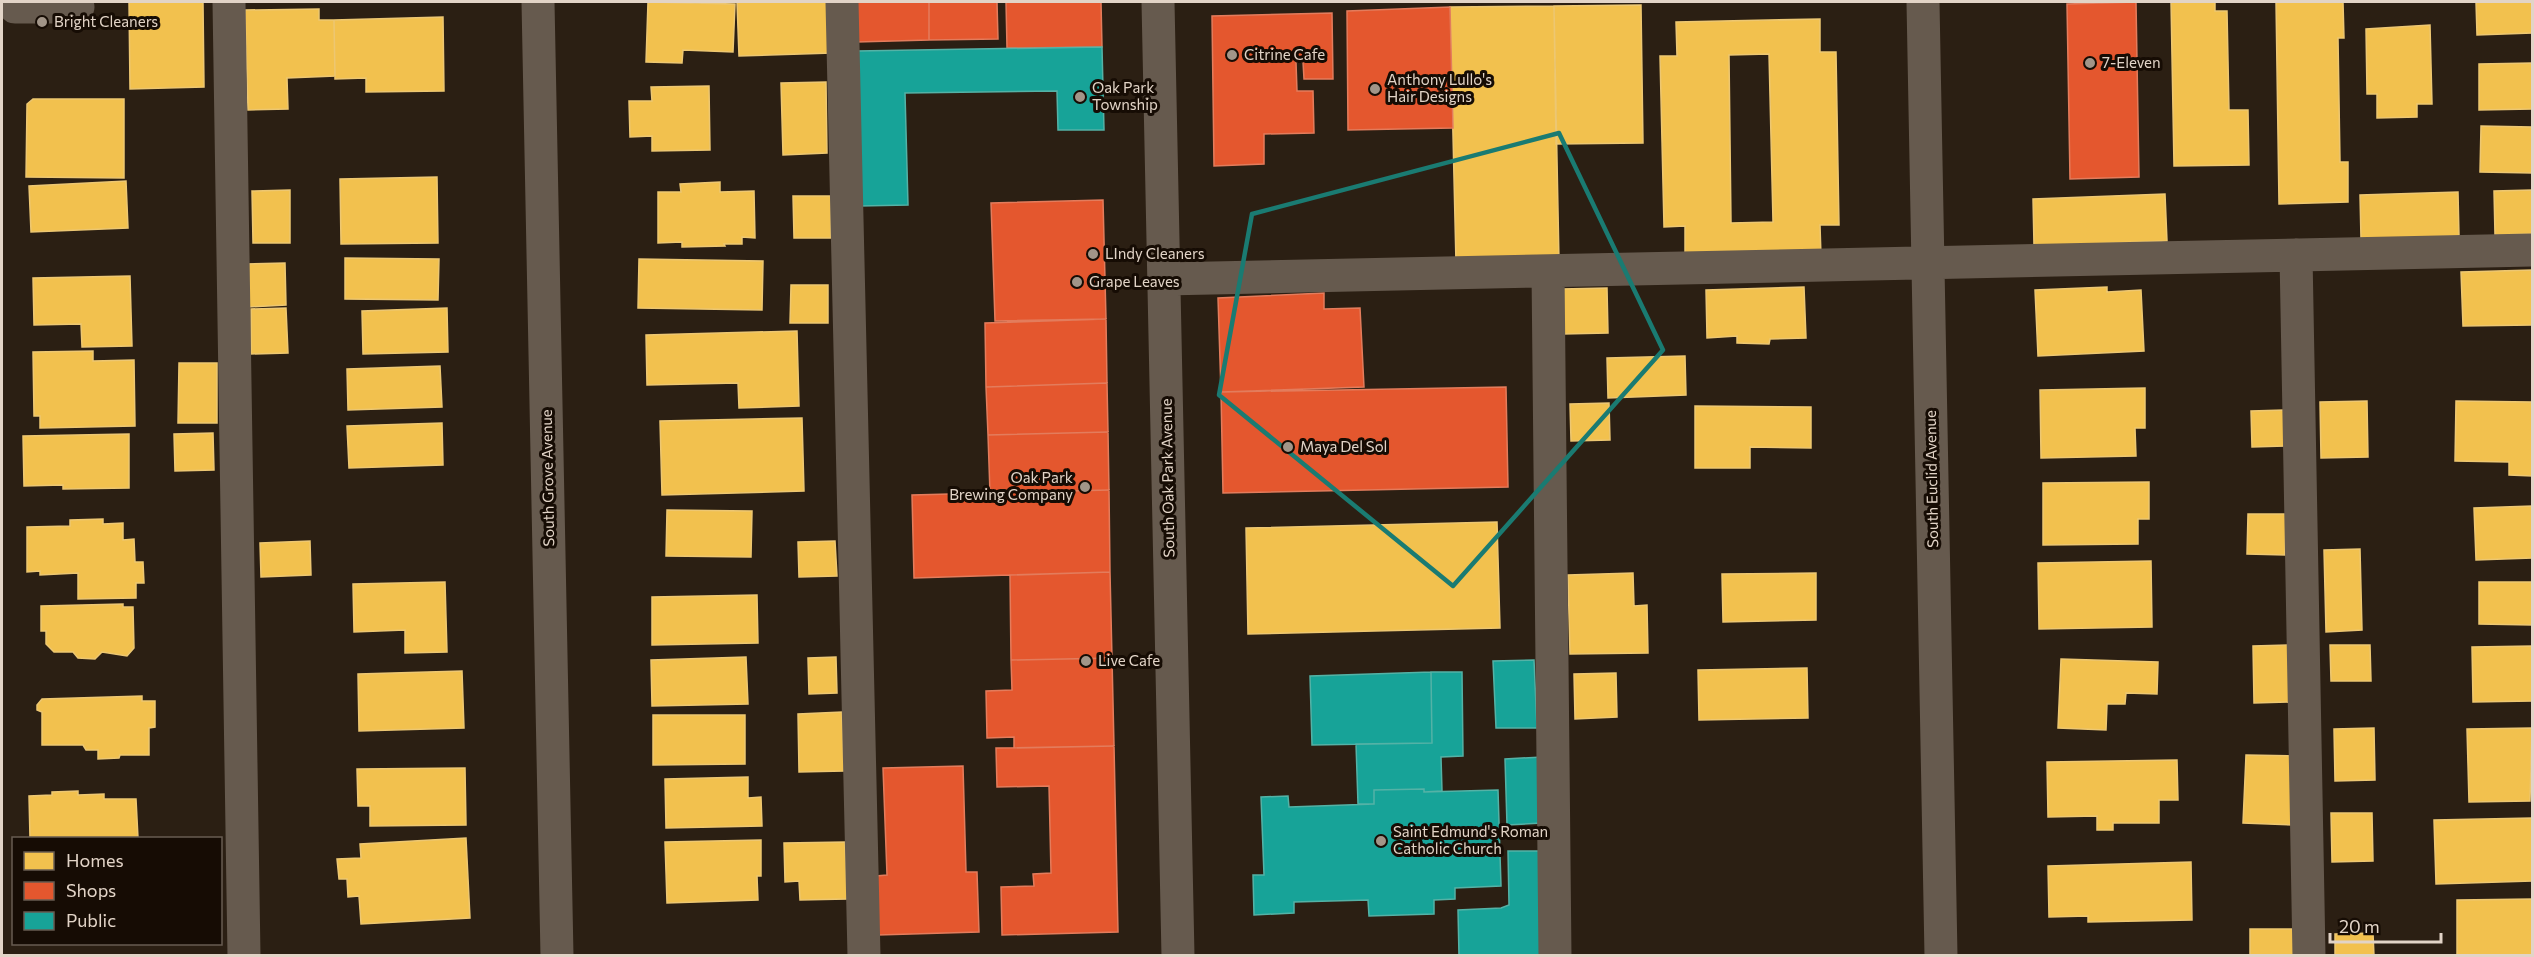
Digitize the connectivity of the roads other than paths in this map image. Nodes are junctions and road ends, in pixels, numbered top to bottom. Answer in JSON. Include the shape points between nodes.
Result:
{"nodes":[{"id":1,"x":12,"y":2,"type":"edge"},
{"id":2,"x":229,"y":2,"type":"edge"},
{"id":3,"x":538,"y":2,"type":"edge"},
{"id":4,"x":842,"y":2,"type":"edge"},
{"id":5,"x":1158,"y":2,"type":"edge"},
{"id":6,"x":1923,"y":2,"type":"edge"},
{"id":7,"x":78,"y":8,"type":"dead end"},
{"id":8,"x":2532,"y":250,"type":"edge"},
{"id":9,"x":2296,"y":255,"type":"junction"},
{"id":10,"x":1928,"y":262,"type":"junction"},
{"id":11,"x":1548,"y":271,"type":"junction"},
{"id":12,"x":1164,"y":279,"type":"junction"},
{"id":13,"x":244,"y":956,"type":"edge"},
{"id":14,"x":557,"y":956,"type":"edge"},
{"id":15,"x":864,"y":956,"type":"edge"},
{"id":16,"x":1178,"y":956,"type":"edge"},
{"id":17,"x":1555,"y":956,"type":"edge"},
{"id":18,"x":1941,"y":956,"type":"edge"},
{"id":19,"x":2309,"y":956,"type":"edge"}],
"edges":[{"from":1,"to":7,"type":"street","via":[[15,8]]},
{"from":2,"to":13,"type":"street"},
{"from":3,"to":14,"type":"street","name":"South Grove Avenue"},
{"from":4,"to":15,"type":"street"},
{"from":5,"to":12,"type":"street","name":"South Oak Park Avenue"},
{"from":6,"to":10,"type":"street","name":"South Euclid Avenue"},
{"from":8,"to":9,"type":"street"},
{"from":9,"to":10,"type":"street"},
{"from":9,"to":19,"type":"street"},
{"from":10,"to":11,"type":"street"},
{"from":10,"to":18,"type":"street","name":"South Euclid Avenue"},
{"from":11,"to":12,"type":"street"},
{"from":11,"to":17,"type":"street"},
{"from":12,"to":16,"type":"street","name":"South Oak Park Avenue"}]}
